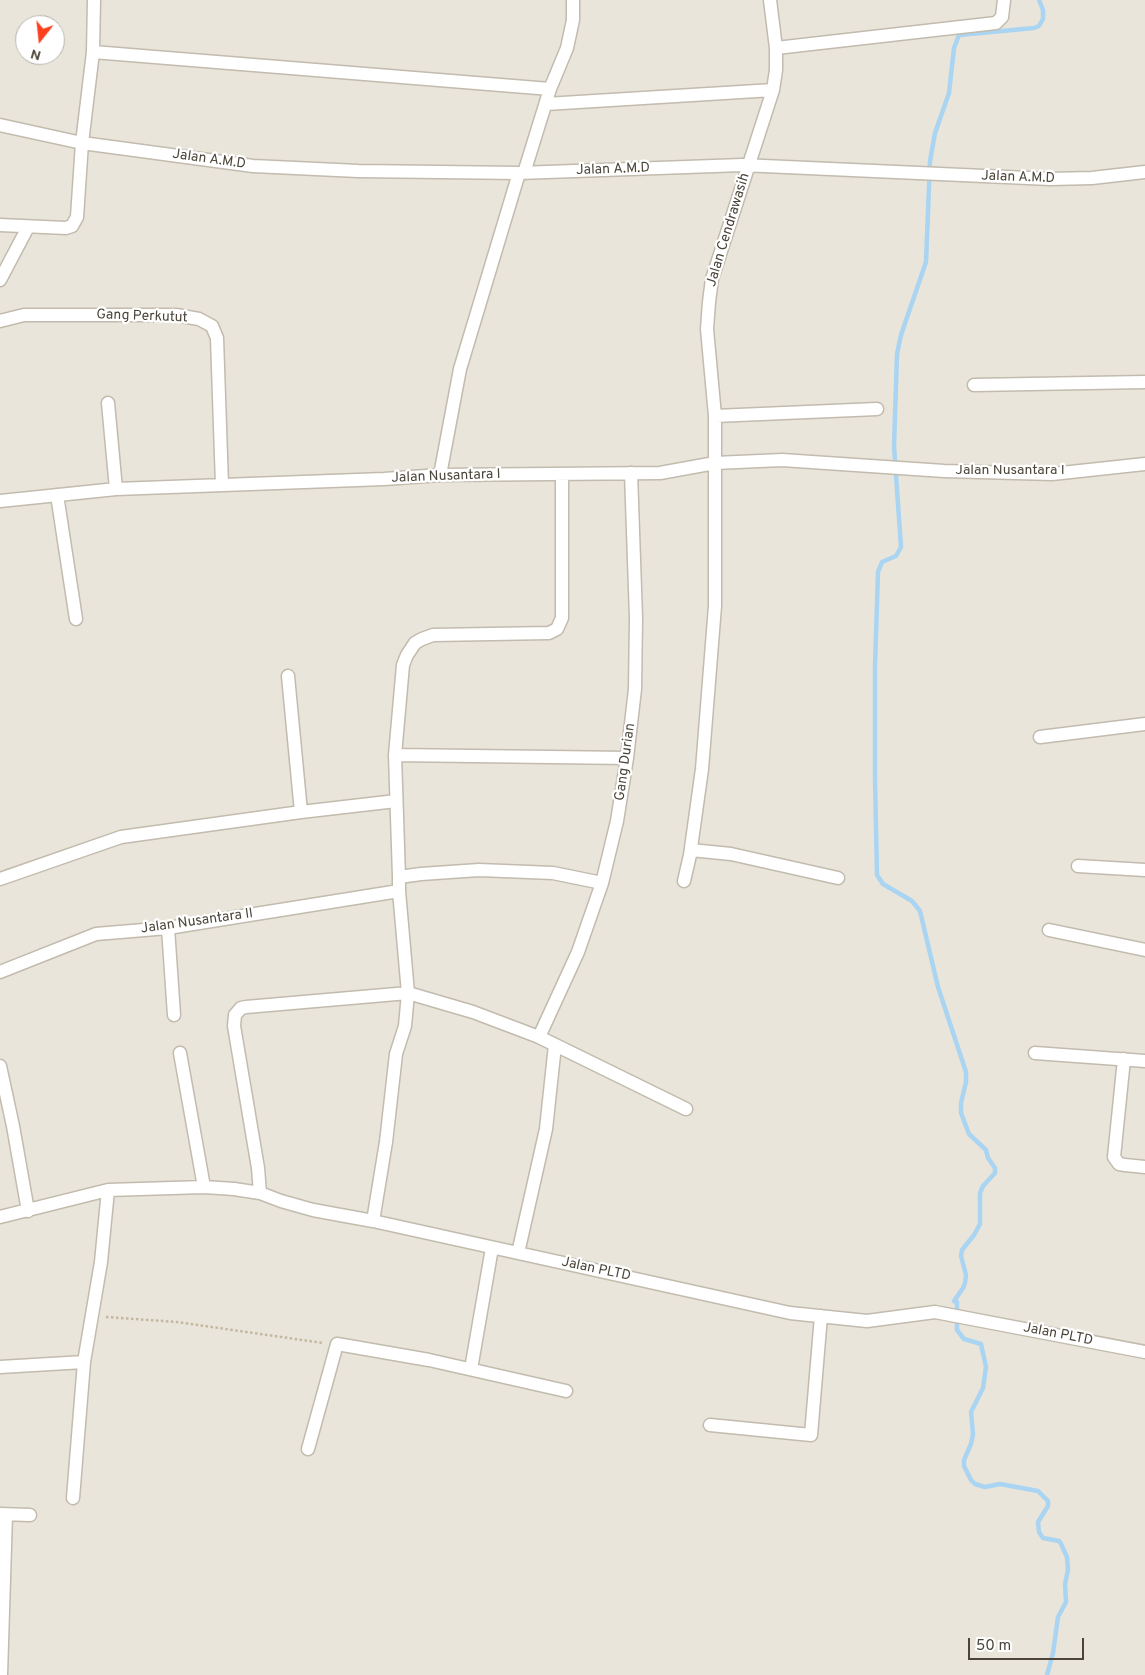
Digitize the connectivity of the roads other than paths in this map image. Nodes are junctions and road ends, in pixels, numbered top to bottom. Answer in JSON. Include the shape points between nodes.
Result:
{"nodes":[{"id":1,"x":94,"y":0,"type":"edge"},
{"id":2,"x":573,"y":0,"type":"edge"},
{"id":3,"x":770,"y":0,"type":"edge"},
{"id":4,"x":1004,"y":0,"type":"edge"},
{"id":5,"x":776,"y":48,"type":"junction"},
{"id":6,"x":93,"y":52,"type":"junction"},
{"id":7,"x":550,"y":89,"type":"junction"},
{"id":8,"x":773,"y":90,"type":"junction"},
{"id":9,"x":546,"y":104,"type":"junction"},
{"id":10,"x":0,"y":125,"type":"edge"},
{"id":11,"x":82,"y":143,"type":"junction"},
{"id":12,"x":748,"y":166,"type":"junction"},
{"id":13,"x":1145,"y":172,"type":"edge"},
{"id":14,"x":522,"y":173,"type":"junction"},
{"id":15,"x":0,"y":225,"type":"edge"},
{"id":16,"x":28,"y":227,"type":"junction"},
{"id":17,"x":0,"y":280,"type":"edge"},
{"id":18,"x":0,"y":320,"type":"edge"},
{"id":19,"x":1145,"y":382,"type":"edge"},
{"id":20,"x":974,"y":386,"type":"dead end"},
{"id":21,"x":108,"y":403,"type":"dead end"},
{"id":22,"x":877,"y":409,"type":"dead end"},
{"id":23,"x":715,"y":416,"type":"junction"},
{"id":24,"x":715,"y":463,"type":"junction"},
{"id":25,"x":1145,"y":464,"type":"edge"},
{"id":26,"x":631,"y":473,"type":"junction"},
{"id":27,"x":562,"y":474,"type":"junction"},
{"id":28,"x":440,"y":475,"type":"junction"},
{"id":29,"x":222,"y":485,"type":"junction"},
{"id":30,"x":116,"y":489,"type":"junction"},
{"id":31,"x":57,"y":495,"type":"junction"},
{"id":32,"x":0,"y":501,"type":"edge"},
{"id":33,"x":76,"y":619,"type":"dead end"},
{"id":34,"x":288,"y":676,"type":"dead end"},
{"id":35,"x":1145,"y":724,"type":"edge"},
{"id":36,"x":1040,"y":737,"type":"dead end"},
{"id":37,"x":395,"y":755,"type":"junction"},
{"id":38,"x":628,"y":758,"type":"junction"},
{"id":39,"x":396,"y":801,"type":"junction"},
{"id":40,"x":301,"y":812,"type":"junction"},
{"id":41,"x":691,"y":850,"type":"junction"},
{"id":42,"x":1078,"y":866,"type":"dead end"},
{"id":43,"x":1145,"y":870,"type":"edge"},
{"id":44,"x":400,"y":877,"type":"junction"},
{"id":45,"x":838,"y":878,"type":"dead end"},
{"id":46,"x":0,"y":879,"type":"edge"},
{"id":47,"x":684,"y":880,"type":"dead end"},
{"id":48,"x":602,"y":883,"type":"junction"},
{"id":49,"x":399,"y":891,"type":"junction"},
{"id":50,"x":168,"y":928,"type":"junction"},
{"id":51,"x":1049,"y":930,"type":"dead end"},
{"id":52,"x":1145,"y":950,"type":"edge"},
{"id":53,"x":0,"y":972,"type":"edge"},
{"id":54,"x":408,"y":993,"type":"junction"},
{"id":55,"x":174,"y":1015,"type":"dead end"},
{"id":56,"x":539,"y":1037,"type":"junction"},
{"id":57,"x":555,"y":1045,"type":"junction"},
{"id":58,"x":180,"y":1053,"type":"dead end"},
{"id":59,"x":1035,"y":1053,"type":"dead end"},
{"id":60,"x":1124,"y":1059,"type":"junction"},
{"id":61,"x":1145,"y":1061,"type":"edge"},
{"id":62,"x":0,"y":1066,"type":"edge"},
{"id":63,"x":686,"y":1108,"type":"dead end"},
{"id":64,"x":1145,"y":1167,"type":"edge"},
{"id":65,"x":204,"y":1187,"type":"junction"},
{"id":66,"x":108,"y":1190,"type":"junction"},
{"id":67,"x":260,"y":1193,"type":"junction"},
{"id":68,"x":28,"y":1210,"type":"junction"},
{"id":69,"x":0,"y":1216,"type":"edge"},
{"id":70,"x":373,"y":1221,"type":"junction"},
{"id":71,"x":492,"y":1248,"type":"junction"},
{"id":72,"x":518,"y":1253,"type":"junction"},
{"id":73,"x":821,"y":1316,"type":"junction"},
{"id":74,"x":1145,"y":1352,"type":"edge"},
{"id":75,"x":84,"y":1362,"type":"junction"},
{"id":76,"x":0,"y":1367,"type":"edge"},
{"id":77,"x":471,"y":1369,"type":"junction"},
{"id":78,"x":566,"y":1391,"type":"dead end"},
{"id":79,"x":710,"y":1425,"type":"dead end"},
{"id":80,"x":308,"y":1449,"type":"dead end"},
{"id":81,"x":73,"y":1498,"type":"dead end"},
{"id":82,"x":3,"y":1514,"type":"edge"},
{"id":83,"x":30,"y":1515,"type":"dead end"},
{"id":84,"x":1,"y":1675,"type":"edge"}],
"edges":[{"from":1,"to":6,"type":"street"},
{"from":2,"to":7,"type":"street","via":[[567,48]]},
{"from":3,"to":5,"type":"street","name":"Jalan Cendrawasih"},
{"from":4,"to":5,"type":"street","via":[[1002,17],[996,23]]},
{"from":5,"to":8,"type":"street","name":"Jalan Cendrawasih"},
{"from":6,"to":7,"type":"street"},
{"from":6,"to":11,"type":"street"},
{"from":7,"to":9,"type":"street"},
{"from":8,"to":9,"type":"street"},
{"from":8,"to":12,"type":"street","name":"Jalan Cendrawasih"},
{"from":9,"to":14,"type":"street"},
{"from":10,"to":11,"type":"street","name":"Jalan A.M.D"},
{"from":11,"to":14,"type":"street","name":"Jalan A.M.D","via":[[252,166]]},
{"from":11,"to":16,"type":"street","via":[[75,222],[66,228]]},
{"from":12,"to":13,"type":"street","name":"Jalan A.M.D","via":[[1076,179]]},
{"from":12,"to":14,"type":"street","name":"Jalan A.M.D"},
{"from":12,"to":23,"type":"street","name":"Jalan Cendrawasih","via":[[712,279],[708,302],[707,330]]},
{"from":14,"to":28,"type":"street","via":[[460,369]]},
{"from":15,"to":16,"type":"street"},
{"from":16,"to":17,"type":"street"},
{"from":18,"to":29,"type":"street","name":"Gang Perkutut","via":[[24,315],[176,315],[200,319],[212,326],[217,338]]},
{"from":19,"to":20,"type":"street"},
{"from":21,"to":30,"type":"street"},
{"from":22,"to":23,"type":"street"},
{"from":23,"to":24,"type":"street","name":"Jalan Cendrawasih"},
{"from":24,"to":25,"type":"street","name":"Jalan Nusantara I","via":[[782,460],[1052,474]]},
{"from":24,"to":26,"type":"street","name":"Jalan Nusantara I","via":[[660,473]]},
{"from":24,"to":41,"type":"street","name":"Jalan Cendrawasih","via":[[715,606],[702,769]]},
{"from":26,"to":27,"type":"street","name":"Jalan Nusantara I"},
{"from":26,"to":38,"type":"street","name":"Gang Durian","via":[[636,618],[635,689]]},
{"from":27,"to":28,"type":"street","name":"Jalan Nusantara I"},
{"from":27,"to":37,"type":"street","via":[[560,624],[549,633],[434,635],[415,643],[404,665]]},
{"from":28,"to":29,"type":"street","name":"Jalan Nusantara I"},
{"from":29,"to":30,"type":"street","name":"Jalan Nusantara I"},
{"from":30,"to":31,"type":"street","name":"Jalan Nusantara I"},
{"from":31,"to":32,"type":"street","name":"Jalan Nusantara I"},
{"from":31,"to":33,"type":"street"},
{"from":34,"to":40,"type":"street"},
{"from":35,"to":36,"type":"street"},
{"from":37,"to":38,"type":"street"},
{"from":37,"to":39,"type":"street"},
{"from":38,"to":48,"type":"street","name":"Gang Durian"},
{"from":39,"to":40,"type":"street"},
{"from":39,"to":44,"type":"street"},
{"from":40,"to":46,"type":"street","via":[[121,837]]},
{"from":41,"to":45,"type":"street","via":[[731,854]]},
{"from":41,"to":47,"type":"street","name":"Jalan Cendrawasih"},
{"from":42,"to":43,"type":"street"},
{"from":44,"to":48,"type":"street","via":[[479,870],[553,873]]},
{"from":44,"to":49,"type":"street"},
{"from":48,"to":56,"type":"street","name":"Gang Durian","via":[[578,952]]},
{"from":49,"to":50,"type":"street","name":"Jalan Nusantara II"},
{"from":49,"to":54,"type":"street"},
{"from":50,"to":53,"type":"street","name":"Jalan Nusantara II","via":[[96,934]]},
{"from":50,"to":55,"type":"street"},
{"from":51,"to":52,"type":"street"},
{"from":54,"to":56,"type":"street","via":[[473,1012]]},
{"from":54,"to":67,"type":"street","via":[[263,1005],[241,1008],[235,1015],[234,1026]]},
{"from":54,"to":70,"type":"street","via":[[405,1026],[396,1054]]},
{"from":56,"to":57,"type":"street"},
{"from":57,"to":63,"type":"street"},
{"from":57,"to":72,"type":"street","via":[[546,1129]]},
{"from":58,"to":65,"type":"street"},
{"from":59,"to":60,"type":"street"},
{"from":60,"to":61,"type":"street"},
{"from":60,"to":64,"type":"street","via":[[1114,1157],[1119,1164]]},
{"from":62,"to":68,"type":"street"},
{"from":65,"to":66,"type":"street","name":"Jalan PLTD"},
{"from":65,"to":67,"type":"street","name":"Jalan PLTD"},
{"from":66,"to":68,"type":"street","name":"Jalan PLTD"},
{"from":66,"to":75,"type":"street","via":[[102,1253]]},
{"from":67,"to":70,"type":"street","name":"Jalan PLTD","via":[[313,1210]]},
{"from":68,"to":69,"type":"street","name":"Jalan PLTD"},
{"from":70,"to":71,"type":"street","name":"Jalan PLTD"},
{"from":71,"to":72,"type":"street","name":"Jalan PLTD"},
{"from":71,"to":77,"type":"street"},
{"from":72,"to":73,"type":"street","name":"Jalan PLTD","via":[[790,1313]]},
{"from":73,"to":74,"type":"street","name":"Jalan PLTD","via":[[867,1321],[935,1312]]},
{"from":73,"to":79,"type":"street","via":[[811,1435]]},
{"from":75,"to":76,"type":"street"},
{"from":75,"to":81,"type":"street"},
{"from":77,"to":78,"type":"street"},
{"from":77,"to":80,"type":"street","via":[[337,1344]]},
{"from":82,"to":83,"type":"street"},
{"from":82,"to":84,"type":"street"}]}
